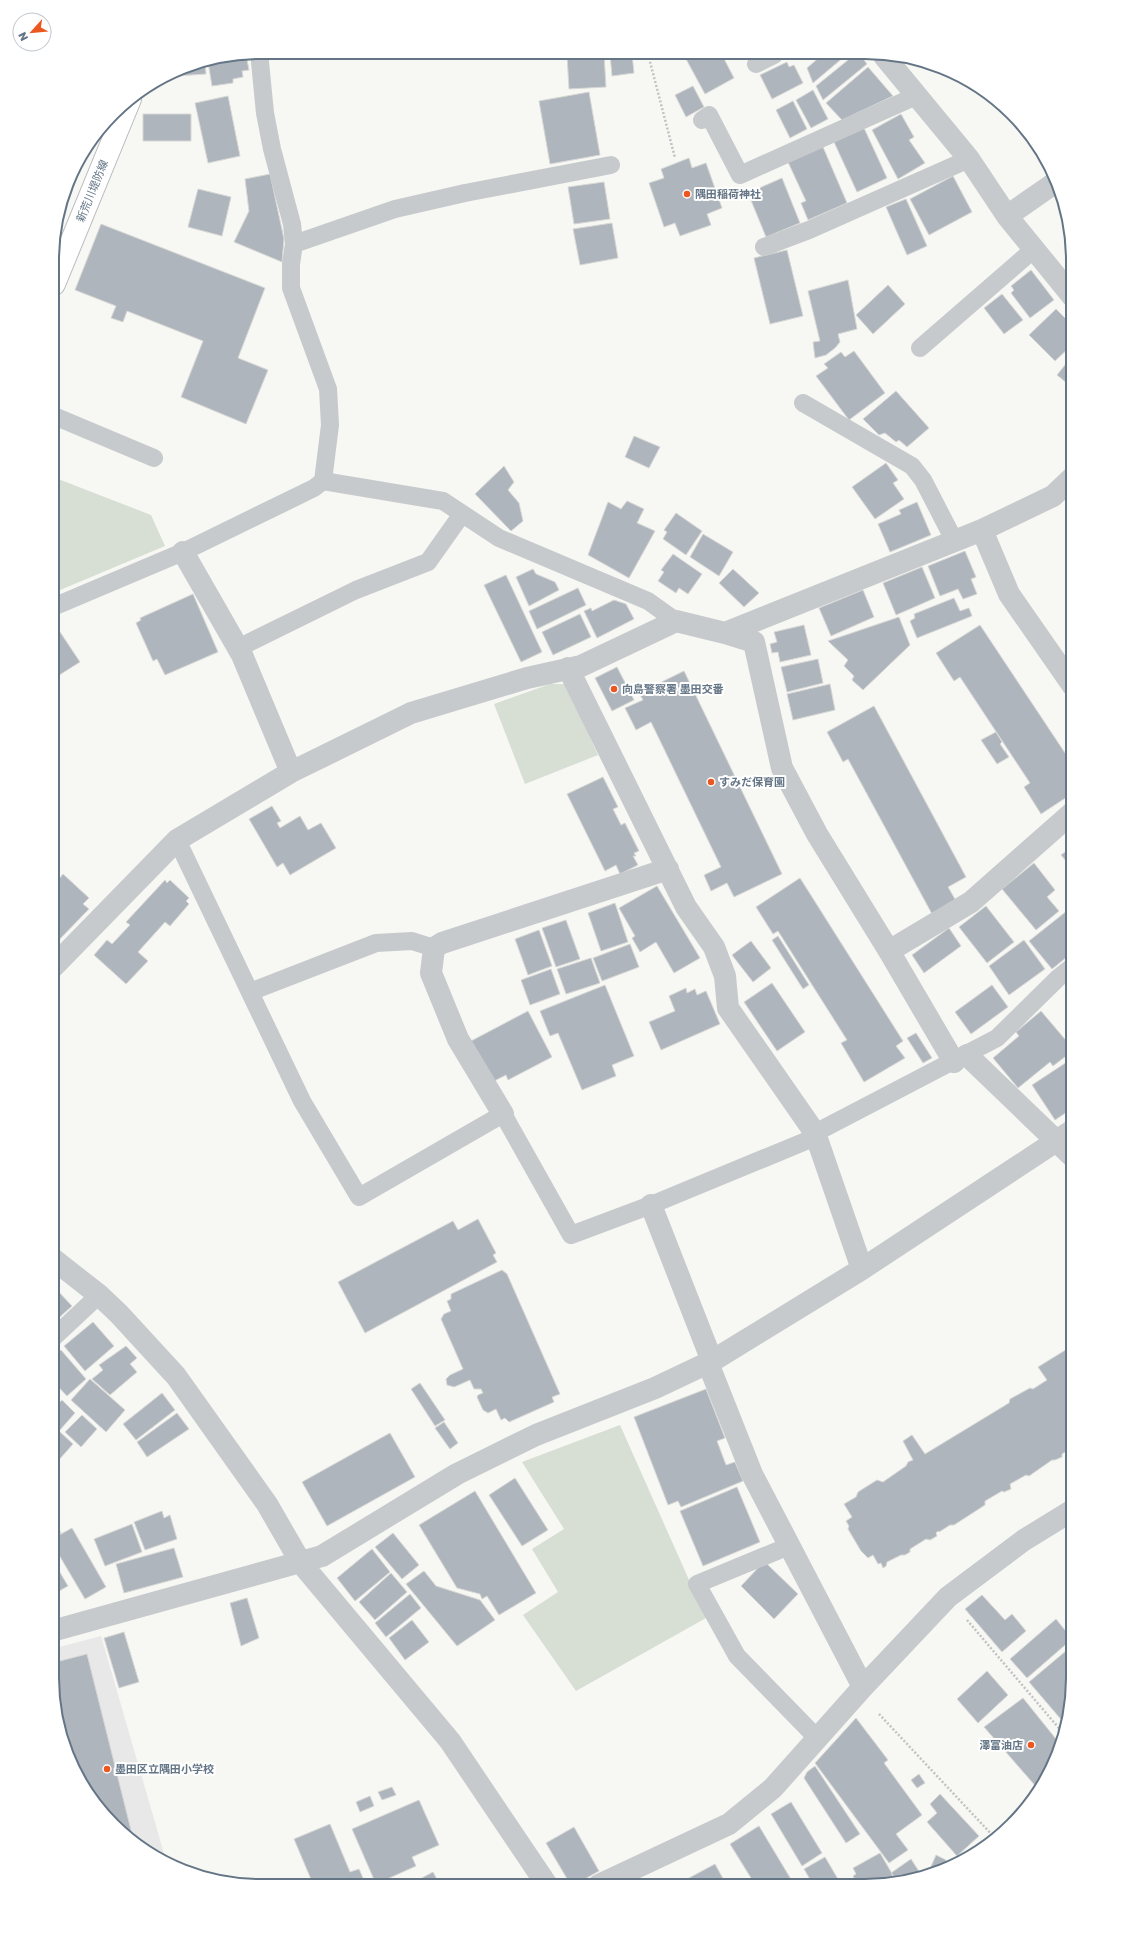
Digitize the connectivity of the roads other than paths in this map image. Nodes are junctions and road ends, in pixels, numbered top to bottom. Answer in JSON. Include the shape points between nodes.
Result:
{"nodes":[{"id":1,"x":260,"y":59,"type":"edge"},
{"id":2,"x":766,"y":59,"type":"edge"},
{"id":3,"x":888,"y":60,"type":"edge"},
{"id":4,"x":756,"y":64,"type":"dead end"},
{"id":5,"x":916,"y":96,"type":"junction"},
{"id":6,"x":125,"y":112,"type":"edge"},
{"id":7,"x":702,"y":120,"type":"dead end"},
{"id":8,"x":969,"y":159,"type":"junction"},
{"id":9,"x":611,"y":165,"type":"dead end"},
{"id":10,"x":1052,"y":185,"type":"edge"},
{"id":11,"x":1007,"y":216,"type":"junction"},
{"id":12,"x":294,"y":244,"type":"junction"},
{"id":13,"x":764,"y":247,"type":"dead end"},
{"id":14,"x":1033,"y":250,"type":"junction"},
{"id":15,"x":59,"y":272,"type":"edge"},
{"id":16,"x":1066,"y":289,"type":"edge"},
{"id":17,"x":920,"y":348,"type":"dead end"},
{"id":18,"x":803,"y":403,"type":"dead end"},
{"id":19,"x":59,"y":418,"type":"edge"},
{"id":20,"x":154,"y":458,"type":"dead end"},
{"id":21,"x":323,"y":481,"type":"junction"},
{"id":22,"x":1066,"y":484,"type":"edge"},
{"id":23,"x":462,"y":514,"type":"junction"},
{"id":24,"x":982,"y":530,"type":"junction"},
{"id":25,"x":954,"y":540,"type":"junction"},
{"id":26,"x":183,"y":552,"type":"junction"},
{"id":27,"x":59,"y":604,"type":"edge"},
{"id":28,"x":676,"y":620,"type":"junction"},
{"id":29,"x":725,"y":633,"type":"junction"},
{"id":30,"x":238,"y":648,"type":"junction"},
{"id":31,"x":568,"y":668,"type":"junction"},
{"id":32,"x":1066,"y":676,"type":"edge"},
{"id":33,"x":291,"y":772,"type":"junction"},
{"id":34,"x":1066,"y":818,"type":"edge"},
{"id":35,"x":177,"y":840,"type":"junction"},
{"id":36,"x":668,"y":869,"type":"junction"},
{"id":37,"x":434,"y":948,"type":"junction"},
{"id":38,"x":889,"y":951,"type":"junction"},
{"id":39,"x":59,"y":961,"type":"edge"},
{"id":40,"x":1066,"y":972,"type":"edge"},
{"id":41,"x":250,"y":992,"type":"junction"},
{"id":42,"x":961,"y":1058,"type":"junction"},
{"id":43,"x":503,"y":1114,"type":"junction"},
{"id":44,"x":814,"y":1133,"type":"junction"},
{"id":45,"x":1064,"y":1135,"type":"edge"},
{"id":46,"x":651,"y":1205,"type":"junction"},
{"id":47,"x":59,"y":1264,"type":"edge"},
{"id":48,"x":862,"y":1269,"type":"junction"},
{"id":49,"x":99,"y":1295,"type":"junction"},
{"id":50,"x":59,"y":1332,"type":"edge"},
{"id":51,"x":710,"y":1362,"type":"junction"},
{"id":52,"x":1066,"y":1514,"type":"edge"},
{"id":53,"x":789,"y":1546,"type":"junction"},
{"id":54,"x":302,"y":1563,"type":"junction"},
{"id":55,"x":59,"y":1629,"type":"edge"},
{"id":56,"x":861,"y":1690,"type":"junction"},
{"id":57,"x":817,"y":1738,"type":"junction"},
{"id":58,"x":543,"y":1879,"type":"edge"},
{"id":59,"x":612,"y":1879,"type":"edge"}],
"edges":[{"from":1,"to":12,"type":"lane","via":[[265,113],[292,224]]},
{"from":2,"to":4,"type":"lane"},
{"from":3,"to":5,"type":"street"},
{"from":5,"to":7,"type":"lane","via":[[740,175],[709,115]]},
{"from":5,"to":8,"type":"street"},
{"from":6,"to":15,"type":"main road","name":"新荒川堤防線"},
{"from":8,"to":11,"type":"street"},
{"from":8,"to":13,"type":"lane","via":[[809,230]]},
{"from":9,"to":12,"type":"lane","via":[[395,209]]},
{"from":10,"to":11,"type":"street"},
{"from":11,"to":14,"type":"street"},
{"from":12,"to":21,"type":"lane","via":[[291,288],[328,389],[330,425]]},
{"from":14,"to":16,"type":"street"},
{"from":14,"to":17,"type":"lane"},
{"from":18,"to":25,"type":"lane","via":[[912,466],[923,480]]},
{"from":19,"to":20,"type":"lane"},
{"from":21,"to":23,"type":"lane","via":[[443,502]]},
{"from":21,"to":26,"type":"lane","via":[[314,488]]},
{"from":22,"to":24,"type":"street","via":[[1053,496]]},
{"from":23,"to":28,"type":"lane","via":[[499,538],[648,601]]},
{"from":23,"to":30,"type":"lane","via":[[428,562],[356,590]]},
{"from":24,"to":25,"type":"street"},
{"from":24,"to":32,"type":"street","via":[[1009,594]]},
{"from":25,"to":29,"type":"street"},
{"from":26,"to":27,"type":"lane"},
{"from":26,"to":30,"type":"street"},
{"from":28,"to":29,"type":"street"},
{"from":28,"to":31,"type":"street","via":[[581,666]]},
{"from":29,"to":38,"type":"street","via":[[754,642],[782,768],[817,834]]},
{"from":30,"to":33,"type":"street"},
{"from":31,"to":33,"type":"street","via":[[411,712]]},
{"from":31,"to":36,"type":"street"},
{"from":33,"to":35,"type":"street"},
{"from":34,"to":38,"type":"street","via":[[971,902]]},
{"from":35,"to":39,"type":"street"},
{"from":35,"to":41,"type":"lane"},
{"from":36,"to":37,"type":"street","via":[[442,943]]},
{"from":36,"to":44,"type":"street","via":[[686,908],[714,947],[725,976],[728,1008]]},
{"from":37,"to":41,"type":"lane","via":[[412,941],[376,943]]},
{"from":37,"to":43,"type":"street","via":[[431,973],[455,1032]]},
{"from":38,"to":42,"type":"street"},
{"from":40,"to":42,"type":"lane","via":[[997,1038]]},
{"from":41,"to":43,"type":"lane","via":[[302,1101],[359,1196]]},
{"from":42,"to":44,"type":"lane"},
{"from":42,"to":45,"type":"street"},
{"from":43,"to":46,"type":"lane","via":[[571,1235]]},
{"from":44,"to":46,"type":"lane","via":[[806,1141]]},
{"from":44,"to":48,"type":"street"},
{"from":45,"to":48,"type":"street"},
{"from":46,"to":51,"type":"street"},
{"from":47,"to":49,"type":"street"},
{"from":48,"to":51,"type":"street"},
{"from":49,"to":50,"type":"lane"},
{"from":49,"to":54,"type":"street","via":[[120,1314],[176,1376],[267,1504]]},
{"from":51,"to":53,"type":"street","via":[[752,1474]]},
{"from":51,"to":54,"type":"street","via":[[655,1388],[536,1435],[457,1474],[322,1556]]},
{"from":52,"to":56,"type":"street","via":[[1024,1540],[948,1597]]},
{"from":53,"to":56,"type":"street"},
{"from":53,"to":57,"type":"lane","via":[[697,1584],[737,1656]]},
{"from":54,"to":55,"type":"street"},
{"from":54,"to":58,"type":"street","via":[[450,1741]]},
{"from":56,"to":57,"type":"street"},
{"from":57,"to":59,"type":"street","via":[[773,1788],[728,1824]]}]}
